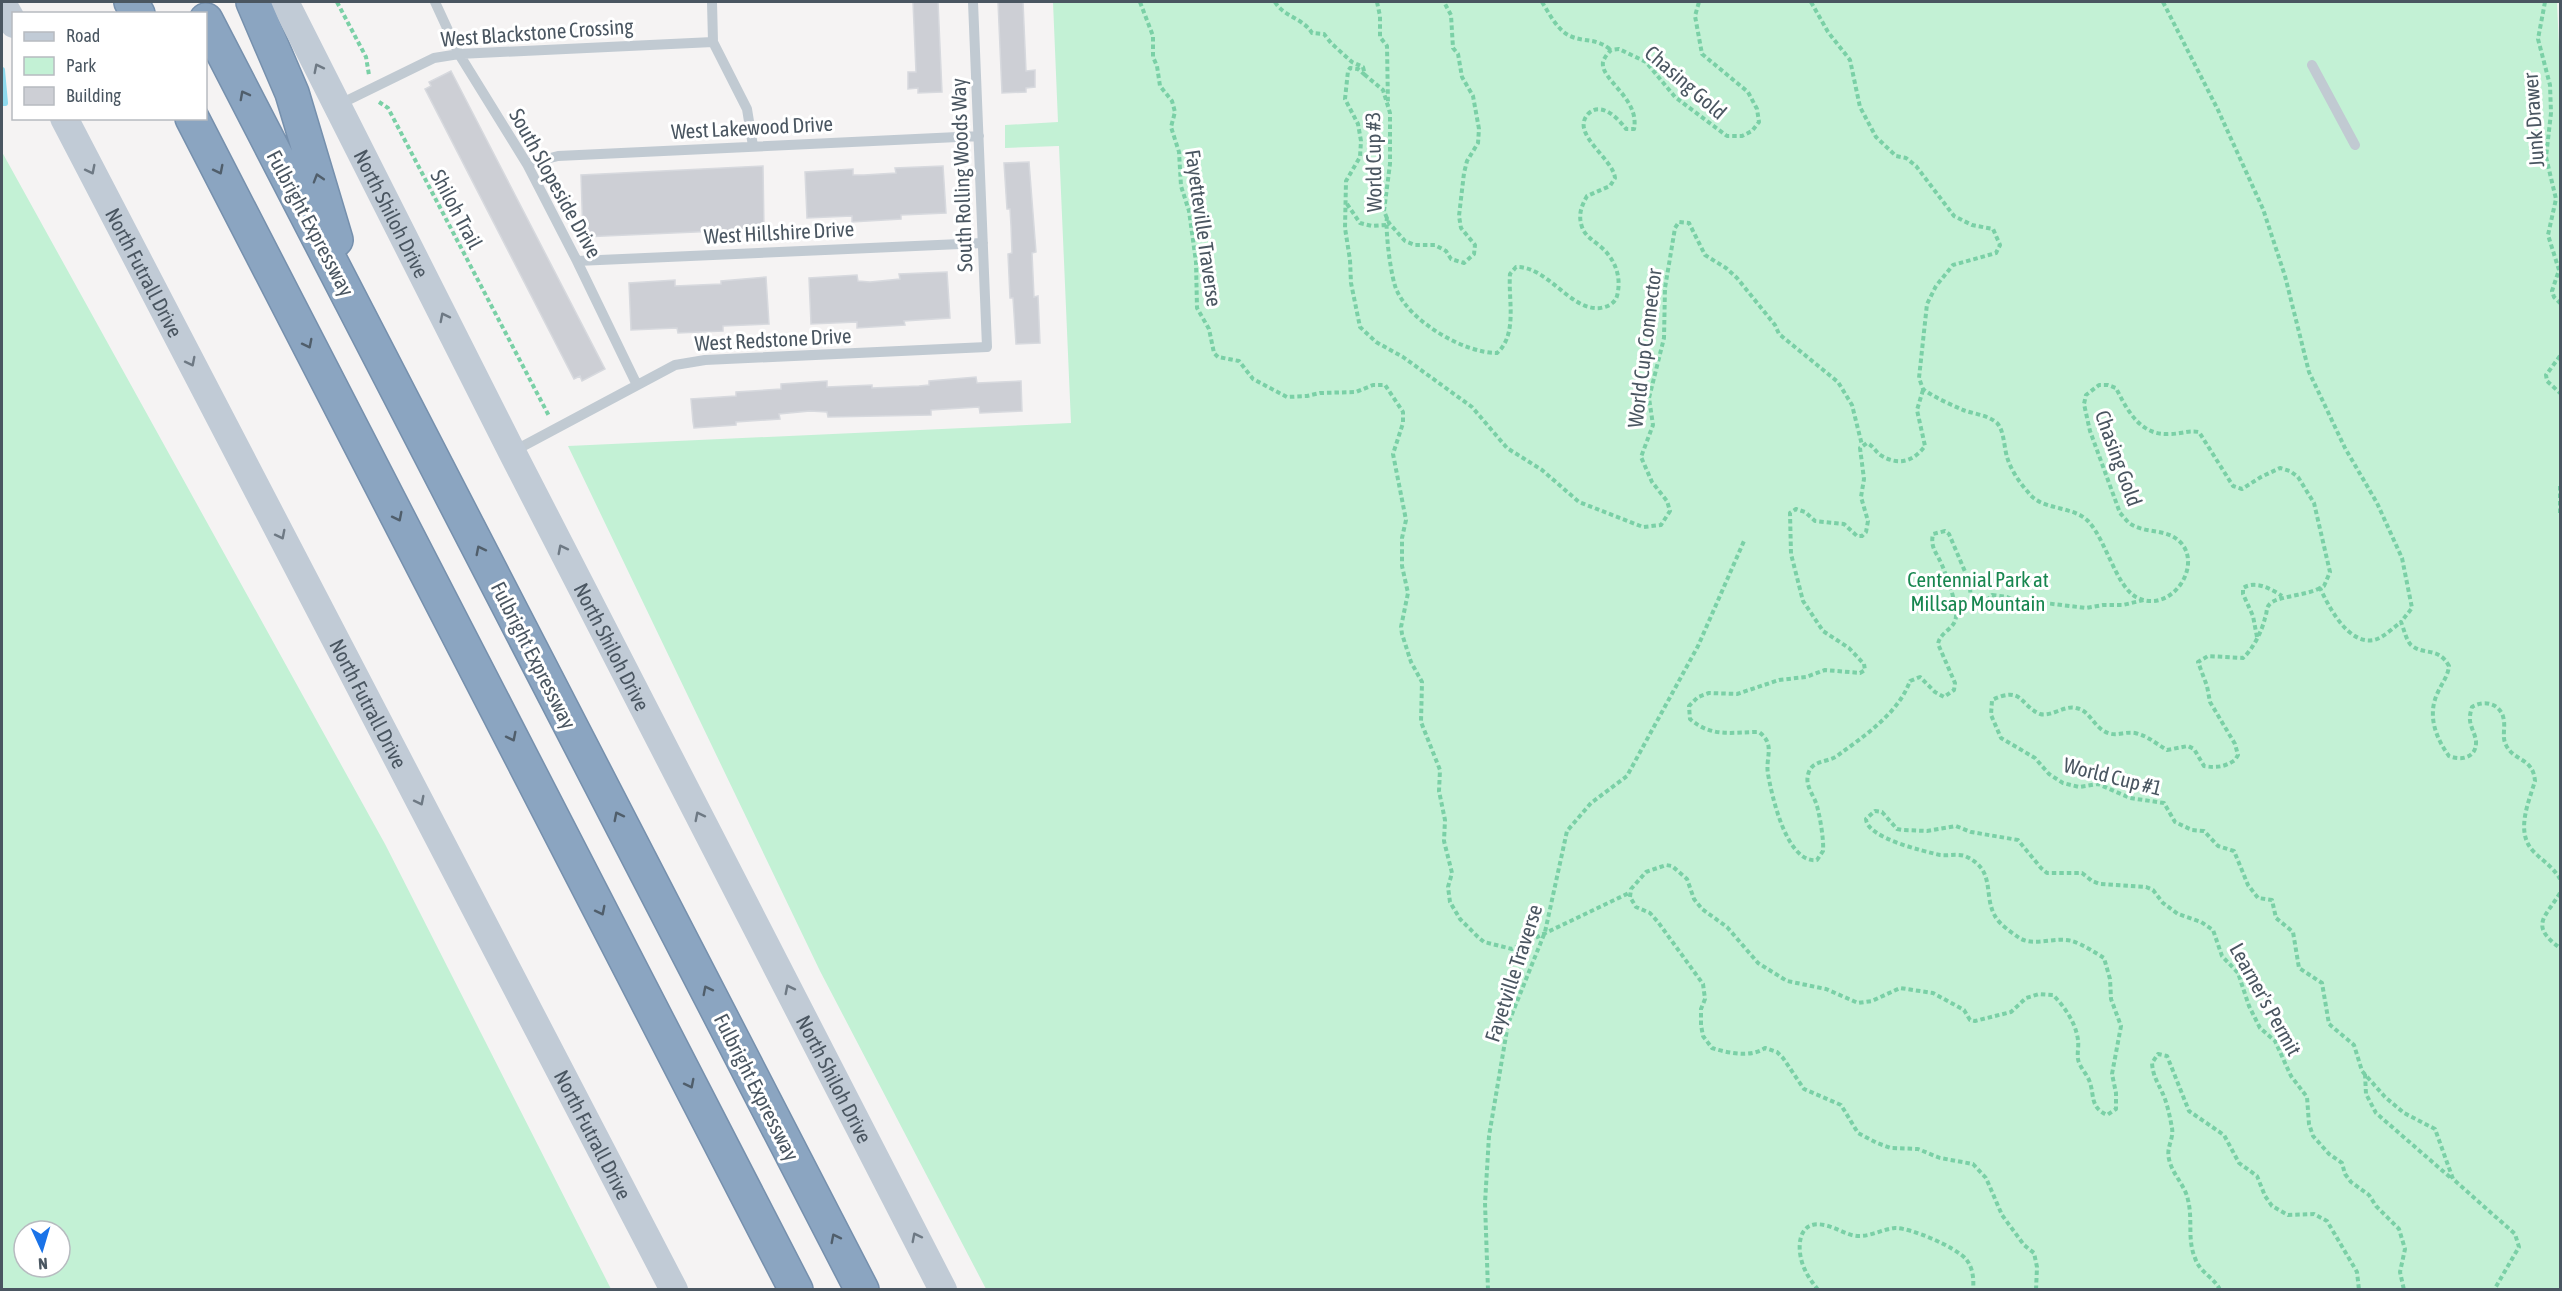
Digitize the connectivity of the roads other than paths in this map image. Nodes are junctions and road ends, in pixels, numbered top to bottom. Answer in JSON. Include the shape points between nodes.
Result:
{"nodes":[{"id":1,"x":253,"y":2,"type":"edge"},
{"id":2,"x":285,"y":2,"type":"edge"},
{"id":3,"x":435,"y":2,"type":"edge"},
{"id":4,"x":712,"y":2,"type":"edge"},
{"id":5,"x":973,"y":2,"type":"edge"},
{"id":6,"x":2,"y":3,"type":"edge"},
{"id":7,"x":12,"y":20,"type":"edge"},
{"id":8,"x":207,"y":22,"type":"edge"},
{"id":9,"x":713,"y":42,"type":"junction"},
{"id":10,"x":459,"y":54,"type":"junction"},
{"id":11,"x":2313,"y":65,"type":"dead end"},
{"id":12,"x":337,"y":105,"type":"junction"},
{"id":13,"x":65,"y":120,"type":"edge"},
{"id":14,"x":193,"y":120,"type":"edge"},
{"id":15,"x":979,"y":136,"type":"junction"},
{"id":16,"x":2355,"y":145,"type":"dead end"},
{"id":17,"x":753,"y":146,"type":"junction"},
{"id":18,"x":527,"y":164,"type":"junction"},
{"id":19,"x":983,"y":243,"type":"junction"},
{"id":20,"x":577,"y":261,"type":"junction"},
{"id":21,"x":359,"y":315,"type":"junction"},
{"id":22,"x":987,"y":347,"type":"joint"},
{"id":23,"x":637,"y":386,"type":"junction"},
{"id":24,"x":512,"y":452,"type":"junction"},
{"id":25,"x":674,"y":1290,"type":"edge"},
{"id":26,"x":796,"y":1290,"type":"edge"},
{"id":27,"x":862,"y":1290,"type":"edge"},
{"id":28,"x":943,"y":1290,"type":"edge"}],
"edges":[{"from":21,"to":1,"type":"highway","one_way":true,"via":[[292,93]]},
{"from":12,"to":2,"type":"main road","name":"North Shiloh Drive","one_way":true},
{"from":3,"to":10,"type":"lane","name":"South Slopeside Drive"},
{"from":4,"to":9,"type":"lane"},
{"from":5,"to":15,"type":"lane","name":"South Rolling Woods Way"},
{"from":6,"to":7,"type":"main road"},
{"from":21,"to":8,"type":"highway","name":"Fulbright Expressway","one_way":true},
{"from":9,"to":10,"type":"lane","name":"West Blackstone Crossing"},
{"from":9,"to":17,"type":"lane","via":[[747,109]]},
{"from":10,"to":12,"type":"lane","name":"West Blackstone Crossing","via":[[434,57]]},
{"from":10,"to":18,"type":"lane","name":"South Slopeside Drive"},
{"from":11,"to":16,"type":"lane"},
{"from":24,"to":12,"type":"main road","name":"North Shiloh Drive","one_way":true},
{"from":13,"to":25,"type":"main road","name":"North Futrall Drive","one_way":true},
{"from":14,"to":26,"type":"highway","one_way":true},
{"from":15,"to":17,"type":"lane","name":"West Lakewood Drive"},
{"from":15,"to":19,"type":"lane","name":"South Rolling Woods Way"},
{"from":17,"to":18,"type":"lane","name":"West Lakewood Drive","via":[[558,156]]},
{"from":18,"to":20,"type":"lane","name":"South Slopeside Drive"},
{"from":19,"to":20,"type":"lane","name":"West Hillshire Drive"},
{"from":19,"to":22,"type":"lane","name":"South Rolling Woods Way"},
{"from":20,"to":23,"type":"lane","name":"South Slopeside Drive"},
{"from":27,"to":21,"type":"highway","name":"Fulbright Expressway","one_way":true},
{"from":22,"to":23,"type":"lane","name":"West Redstone Drive","via":[[705,360],[675,365]]},
{"from":23,"to":24,"type":"lane","name":"West Redstone Drive"},
{"from":28,"to":24,"type":"main road","name":"North Shiloh Drive","one_way":true}]}
